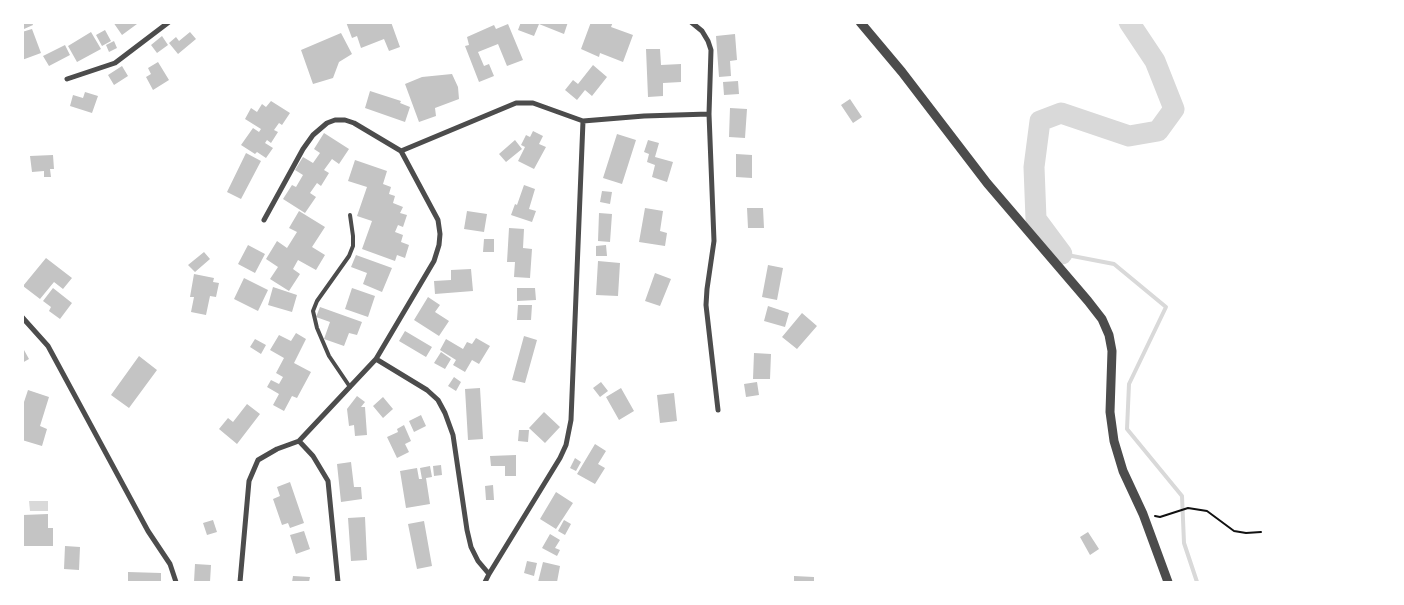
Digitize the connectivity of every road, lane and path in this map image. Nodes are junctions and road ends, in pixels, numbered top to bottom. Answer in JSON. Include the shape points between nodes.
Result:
{"nodes":[{"id":1,"x":169,"y":22,"type":"edge"},
{"id":2,"x":692,"y":22,"type":"edge"},
{"id":3,"x":860,"y":22,"type":"edge"},
{"id":4,"x":67,"y":78,"type":"dead end"},
{"id":5,"x":709,"y":114,"type":"junction"},
{"id":6,"x":582,"y":121,"type":"junction"},
{"id":7,"x":401,"y":151,"type":"junction"},
{"id":8,"x":350,"y":215,"type":"dead end"},
{"id":9,"x":264,"y":220,"type":"dead end"},
{"id":10,"x":22,"y":317,"type":"edge"},
{"id":11,"x":376,"y":359,"type":"junction"},
{"id":12,"x":350,"y":387,"type":"junction"},
{"id":13,"x":718,"y":410,"type":"dead end"},
{"id":14,"x":299,"y":441,"type":"junction"},
{"id":15,"x":1143,"y":514,"type":"junction"},
{"id":16,"x":1261,"y":532,"type":"dead end"},
{"id":17,"x":489,"y":574,"type":"junction"},
{"id":18,"x":176,"y":582,"type":"edge"},
{"id":19,"x":240,"y":582,"type":"edge"},
{"id":20,"x":338,"y":582,"type":"edge"},
{"id":21,"x":485,"y":582,"type":"edge"},
{"id":22,"x":1168,"y":582,"type":"edge"}],
"edges":[{"from":1,"to":4,"type":"street","via":[[115,63]]},
{"from":2,"to":5,"type":"street","via":[[702,31],[711,50]]},
{"from":3,"to":15,"type":"street","via":[[987,182],[1102,319],[1112,350],[1110,412],[1114,441],[1123,471]]},
{"from":5,"to":6,"type":"street"},
{"from":5,"to":13,"type":"street","via":[[714,241],[706,305]]},
{"from":6,"to":7,"type":"street","via":[[533,103],[516,103]]},
{"from":6,"to":17,"type":"street","via":[[571,420],[566,445]]},
{"from":7,"to":9,"type":"street","via":[[354,123],[336,120],[327,123],[303,149]]},
{"from":7,"to":11,"type":"street","via":[[438,220],[439,245],[434,261]]},
{"from":8,"to":12,"type":"lane","via":[[353,246],[317,301],[314,311],[317,328],[329,356]]},
{"from":10,"to":18,"type":"street","via":[[48,346],[148,531],[170,564]]},
{"from":11,"to":12,"type":"street"},
{"from":11,"to":17,"type":"street","via":[[427,390],[445,413],[453,435],[466,530],[471,547]]},
{"from":12,"to":14,"type":"street"},
{"from":14,"to":19,"type":"street","via":[[268,453],[254,467],[249,481]]},
{"from":14,"to":20,"type":"street","via":[[313,456],[328,481]]},
{"from":15,"to":16,"type":"path","via":[[1160,517],[1188,508],[1207,510],[1234,531],[1246,534]]},
{"from":15,"to":22,"type":"street"},
{"from":17,"to":21,"type":"street"}]}
